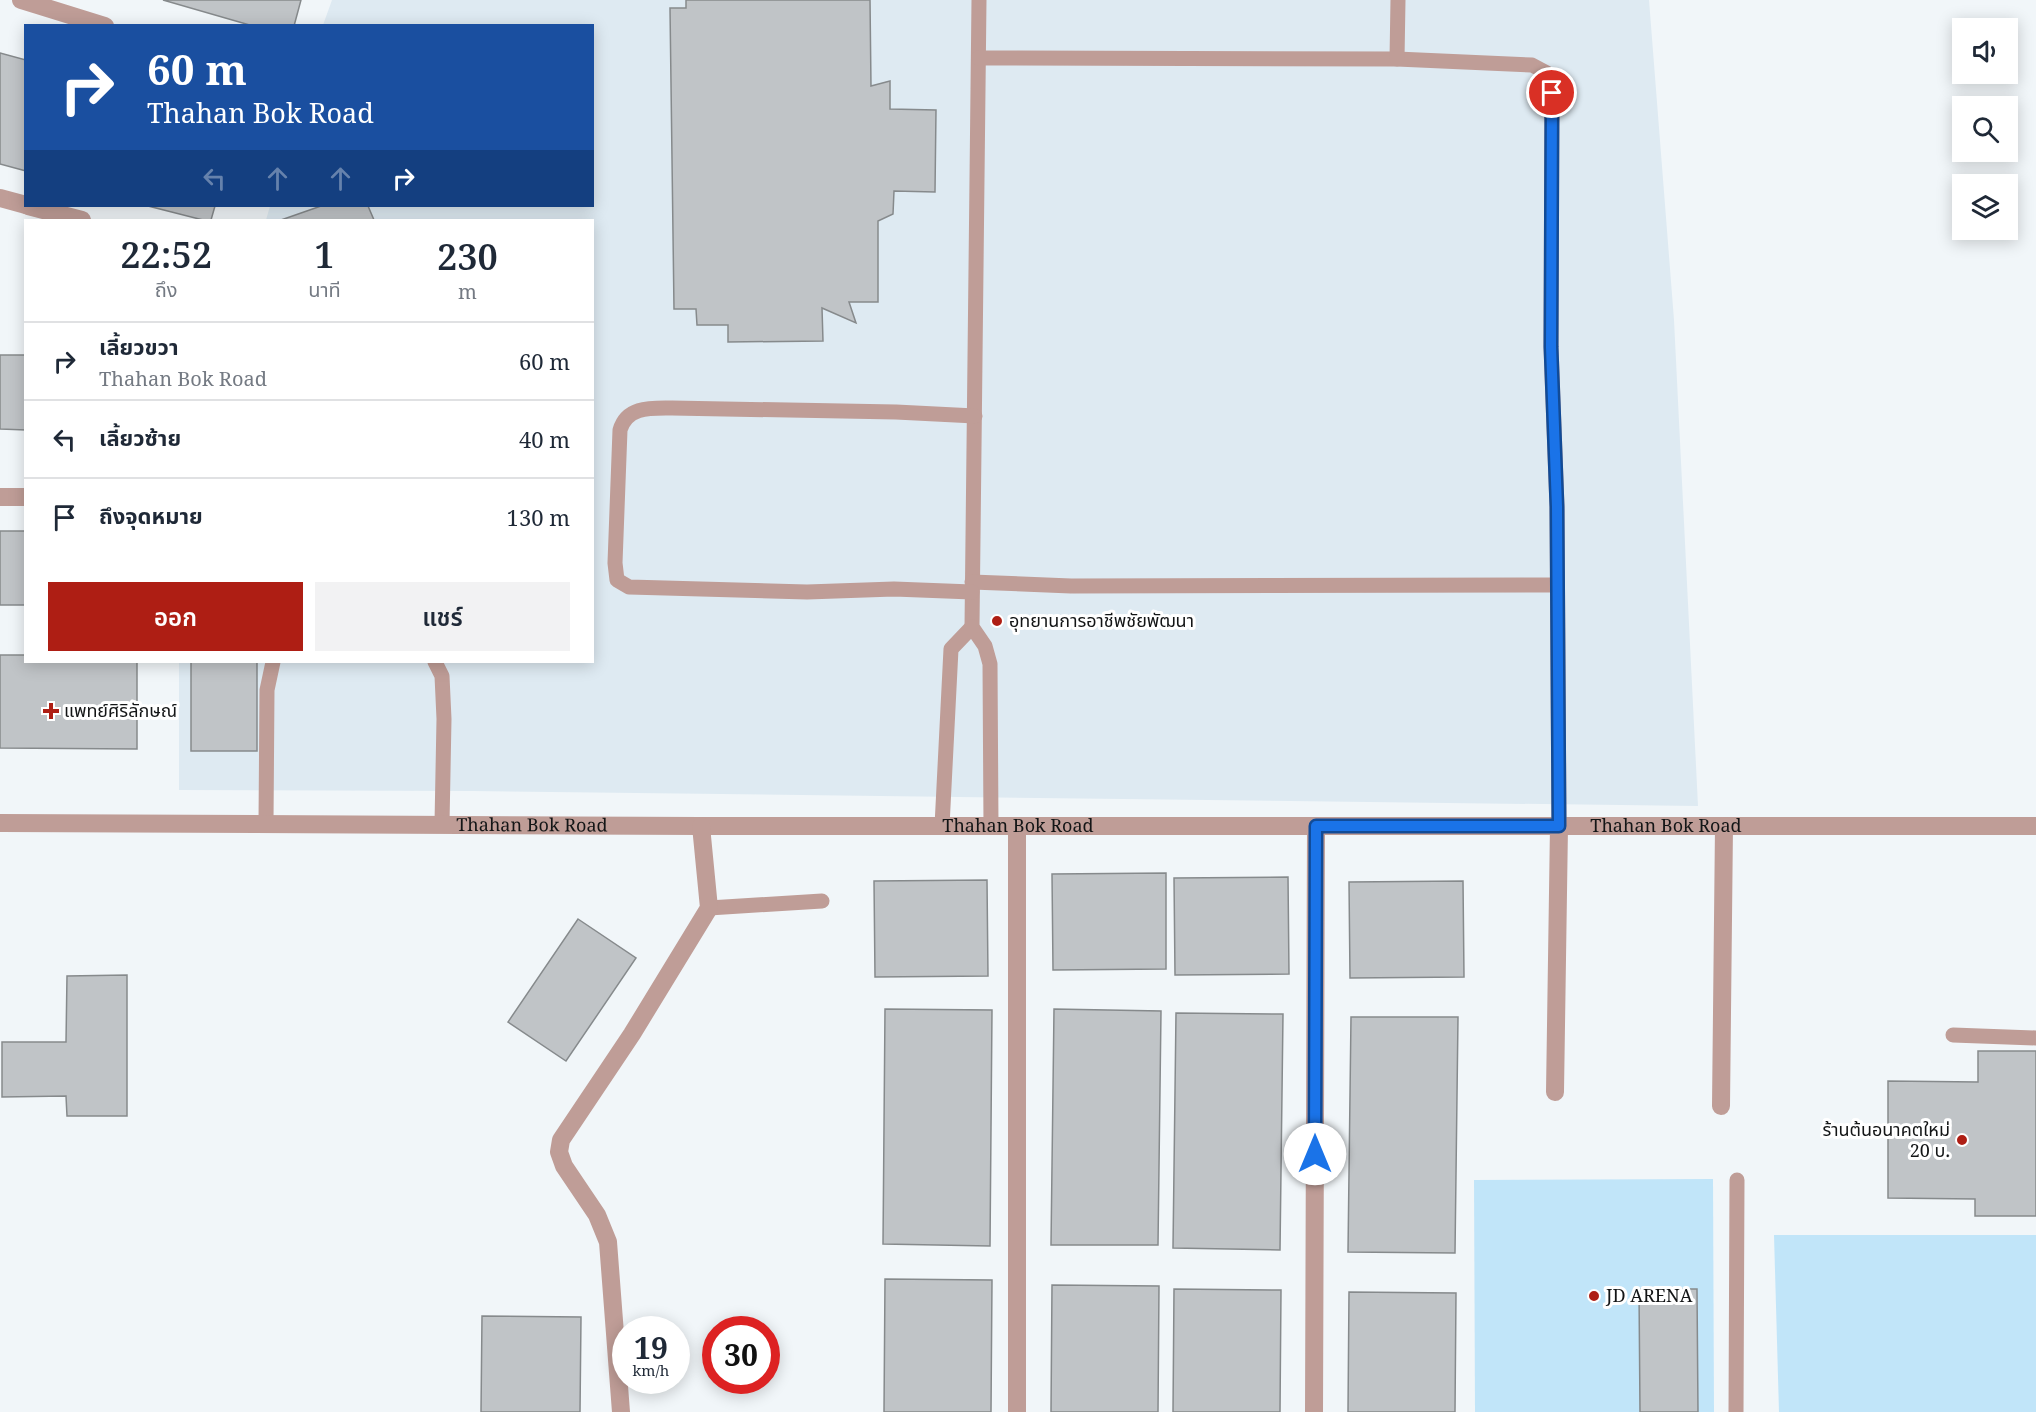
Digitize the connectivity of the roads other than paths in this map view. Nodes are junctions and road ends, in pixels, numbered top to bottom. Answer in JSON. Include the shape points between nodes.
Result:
{"nodes":[{"id":1,"x":21,"y":0,"type":"edge"},
{"id":2,"x":979,"y":0,"type":"edge"},
{"id":3,"x":1398,"y":0,"type":"edge"},
{"id":4,"x":99,"y":24,"type":"edge"},
{"id":5,"x":979,"y":58,"type":"junction"},
{"id":6,"x":1397,"y":59,"type":"junction"},
{"id":7,"x":0,"y":198,"type":"edge"},
{"id":8,"x":24,"y":204,"type":"edge"},
{"id":9,"x":34,"y":207,"type":"edge"},
{"id":10,"x":78,"y":219,"type":"edge"},
{"id":11,"x":975,"y":416,"type":"junction"},
{"id":12,"x":0,"y":497,"type":"edge"},
{"id":13,"x":24,"y":497,"type":"edge"},
{"id":14,"x":1557,"y":585,"type":"junction"},
{"id":15,"x":972,"y":587,"type":"junction"},
{"id":16,"x":972,"y":627,"type":"junction"},
{"id":17,"x":273,"y":663,"type":"edge"},
{"id":18,"x":436,"y":663,"type":"edge"},
{"id":19,"x":0,"y":823,"type":"edge"},
{"id":20,"x":266,"y":823,"type":"junction"},
{"id":21,"x":442,"y":824,"type":"junction"},
{"id":22,"x":701,"y":826,"type":"junction"},
{"id":23,"x":942,"y":826,"type":"junction"},
{"id":24,"x":991,"y":826,"type":"junction"},
{"id":25,"x":1017,"y":826,"type":"junction"},
{"id":26,"x":1316,"y":826,"type":"junction"},
{"id":27,"x":1559,"y":826,"type":"junction"},
{"id":28,"x":1724,"y":826,"type":"junction"},
{"id":29,"x":2036,"y":826,"type":"edge"},
{"id":30,"x":822,"y":901,"type":"dead end"},
{"id":31,"x":709,"y":908,"type":"junction"},
{"id":32,"x":1953,"y":1035,"type":"dead end"},
{"id":33,"x":2036,"y":1038,"type":"edge"},
{"id":34,"x":1555,"y":1092,"type":"dead end"},
{"id":35,"x":1721,"y":1106,"type":"dead end"},
{"id":36,"x":1737,"y":1180,"type":"dead end"},
{"id":37,"x":621,"y":1412,"type":"edge"},
{"id":38,"x":1017,"y":1412,"type":"edge"},
{"id":39,"x":1314,"y":1412,"type":"edge"},
{"id":40,"x":1736,"y":1412,"type":"edge"}],
"edges":[{"from":1,"to":4,"type":"street"},
{"from":2,"to":5,"type":"lane"},
{"from":3,"to":6,"type":"lane"},
{"from":5,"to":6,"type":"lane"},
{"from":5,"to":11,"type":"lane"},
{"from":6,"to":14,"type":"lane","via":[[1532,64],[1547,73],[1552,93],[1551,347]]},
{"from":7,"to":8,"type":"street"},
{"from":9,"to":10,"type":"street"},
{"from":11,"to":15,"type":"lane"},
{"from":11,"to":15,"type":"lane","via":[[672,408],[632,413],[620,430],[615,563],[617,580],[629,587],[807,591]]},
{"from":12,"to":13,"type":"street"},
{"from":14,"to":15,"type":"lane"},
{"from":14,"to":27,"type":"lane"},
{"from":15,"to":16,"type":"lane"},
{"from":16,"to":23,"type":"lane","via":[[951,649]]},
{"from":16,"to":24,"type":"lane","via":[[985,646],[990,664]]},
{"from":17,"to":20,"type":"lane","via":[[267,690]]},
{"from":18,"to":21,"type":"lane","via":[[442,676],[444,708]]},
{"from":19,"to":20,"type":"street","name":"Thahan Bok Road"},
{"from":20,"to":21,"type":"street","name":"Thahan Bok Road"},
{"from":21,"to":22,"type":"street","name":"Thahan Bok Road"},
{"from":22,"to":23,"type":"street","name":"Thahan Bok Road"},
{"from":22,"to":31,"type":"street"},
{"from":23,"to":24,"type":"street","name":"Thahan Bok Road"},
{"from":24,"to":25,"type":"street","name":"Thahan Bok Road"},
{"from":25,"to":26,"type":"street","name":"Thahan Bok Road"},
{"from":25,"to":38,"type":"street"},
{"from":26,"to":27,"type":"street","name":"Thahan Bok Road"},
{"from":26,"to":39,"type":"street"},
{"from":27,"to":28,"type":"street","name":"Thahan Bok Road"},
{"from":27,"to":34,"type":"street"},
{"from":28,"to":29,"type":"street","name":"Thahan Bok Road"},
{"from":28,"to":35,"type":"street"},
{"from":30,"to":31,"type":"lane"},
{"from":31,"to":37,"type":"street","via":[[561,1140],[559,1152],[564,1166],[597,1215],[608,1242]]},
{"from":32,"to":33,"type":"lane"},
{"from":36,"to":40,"type":"lane"}]}
